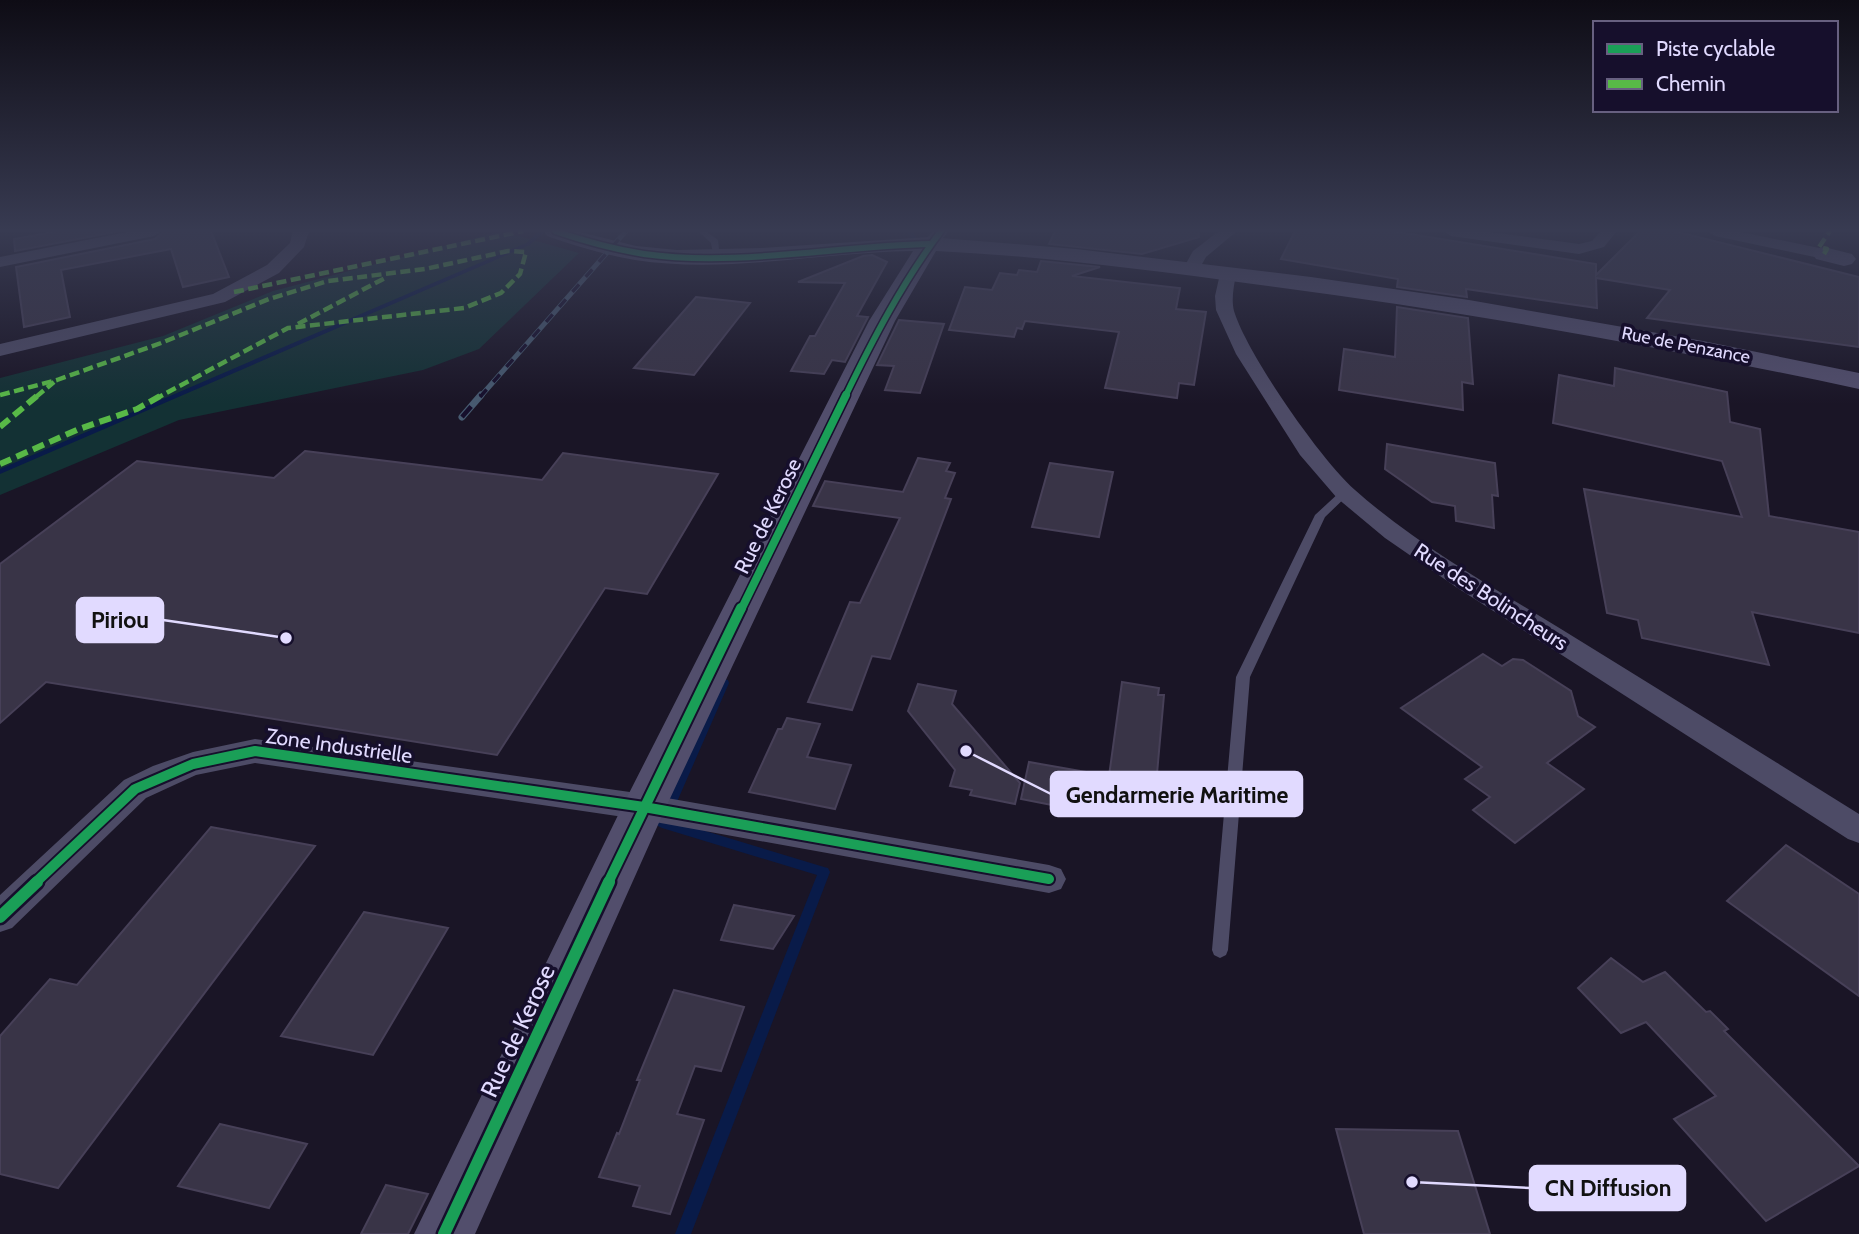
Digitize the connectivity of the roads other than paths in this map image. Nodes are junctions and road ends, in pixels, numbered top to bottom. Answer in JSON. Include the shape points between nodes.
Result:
{"nodes":[{"id":1,"x":241,"y":289,"type":"edge"},
{"id":2,"x":902,"y":289,"type":"edge"},
{"id":3,"x":1225,"y":289,"type":"edge"},
{"id":4,"x":1333,"y":289,"type":"edge"},
{"id":5,"x":0,"y":350,"type":"edge"},
{"id":6,"x":1859,"y":381,"type":"edge"},
{"id":7,"x":1345,"y":493,"type":"junction"},
{"id":8,"x":644,"y":807,"type":"junction"},
{"id":9,"x":1859,"y":830,"type":"edge"},
{"id":10,"x":1049,"y":879,"type":"dead end"},
{"id":11,"x":0,"y":917,"type":"edge"},
{"id":12,"x":1220,"y":950,"type":"dead end"},
{"id":13,"x":444,"y":1234,"type":"edge"}],
"edges":[{"from":1,"to":5,"type":"street","via":[[188,307]]},
{"from":2,"to":8,"type":"main road","name":"Rue de Kerose","via":[[882,321]]},
{"from":3,"to":7,"type":"street","name":"Rue des Bolincheurs","via":[[1225,310],[1246,354],[1308,450]]},
{"from":4,"to":6,"type":"main road","name":"Rue de Penzance","via":[[1517,314]]},
{"from":7,"to":9,"type":"street","name":"Rue des Bolincheurs","via":[[1393,533],[1465,581]]},
{"from":7,"to":12,"type":"lane","via":[[1320,515],[1243,677]]},
{"from":8,"to":10,"type":"street"},
{"from":8,"to":11,"type":"street","name":"Zone Industrielle","via":[[285,754],[224,755],[156,776],[135,789]]},
{"from":8,"to":13,"type":"main road","name":"Rue de Kerose"}]}
